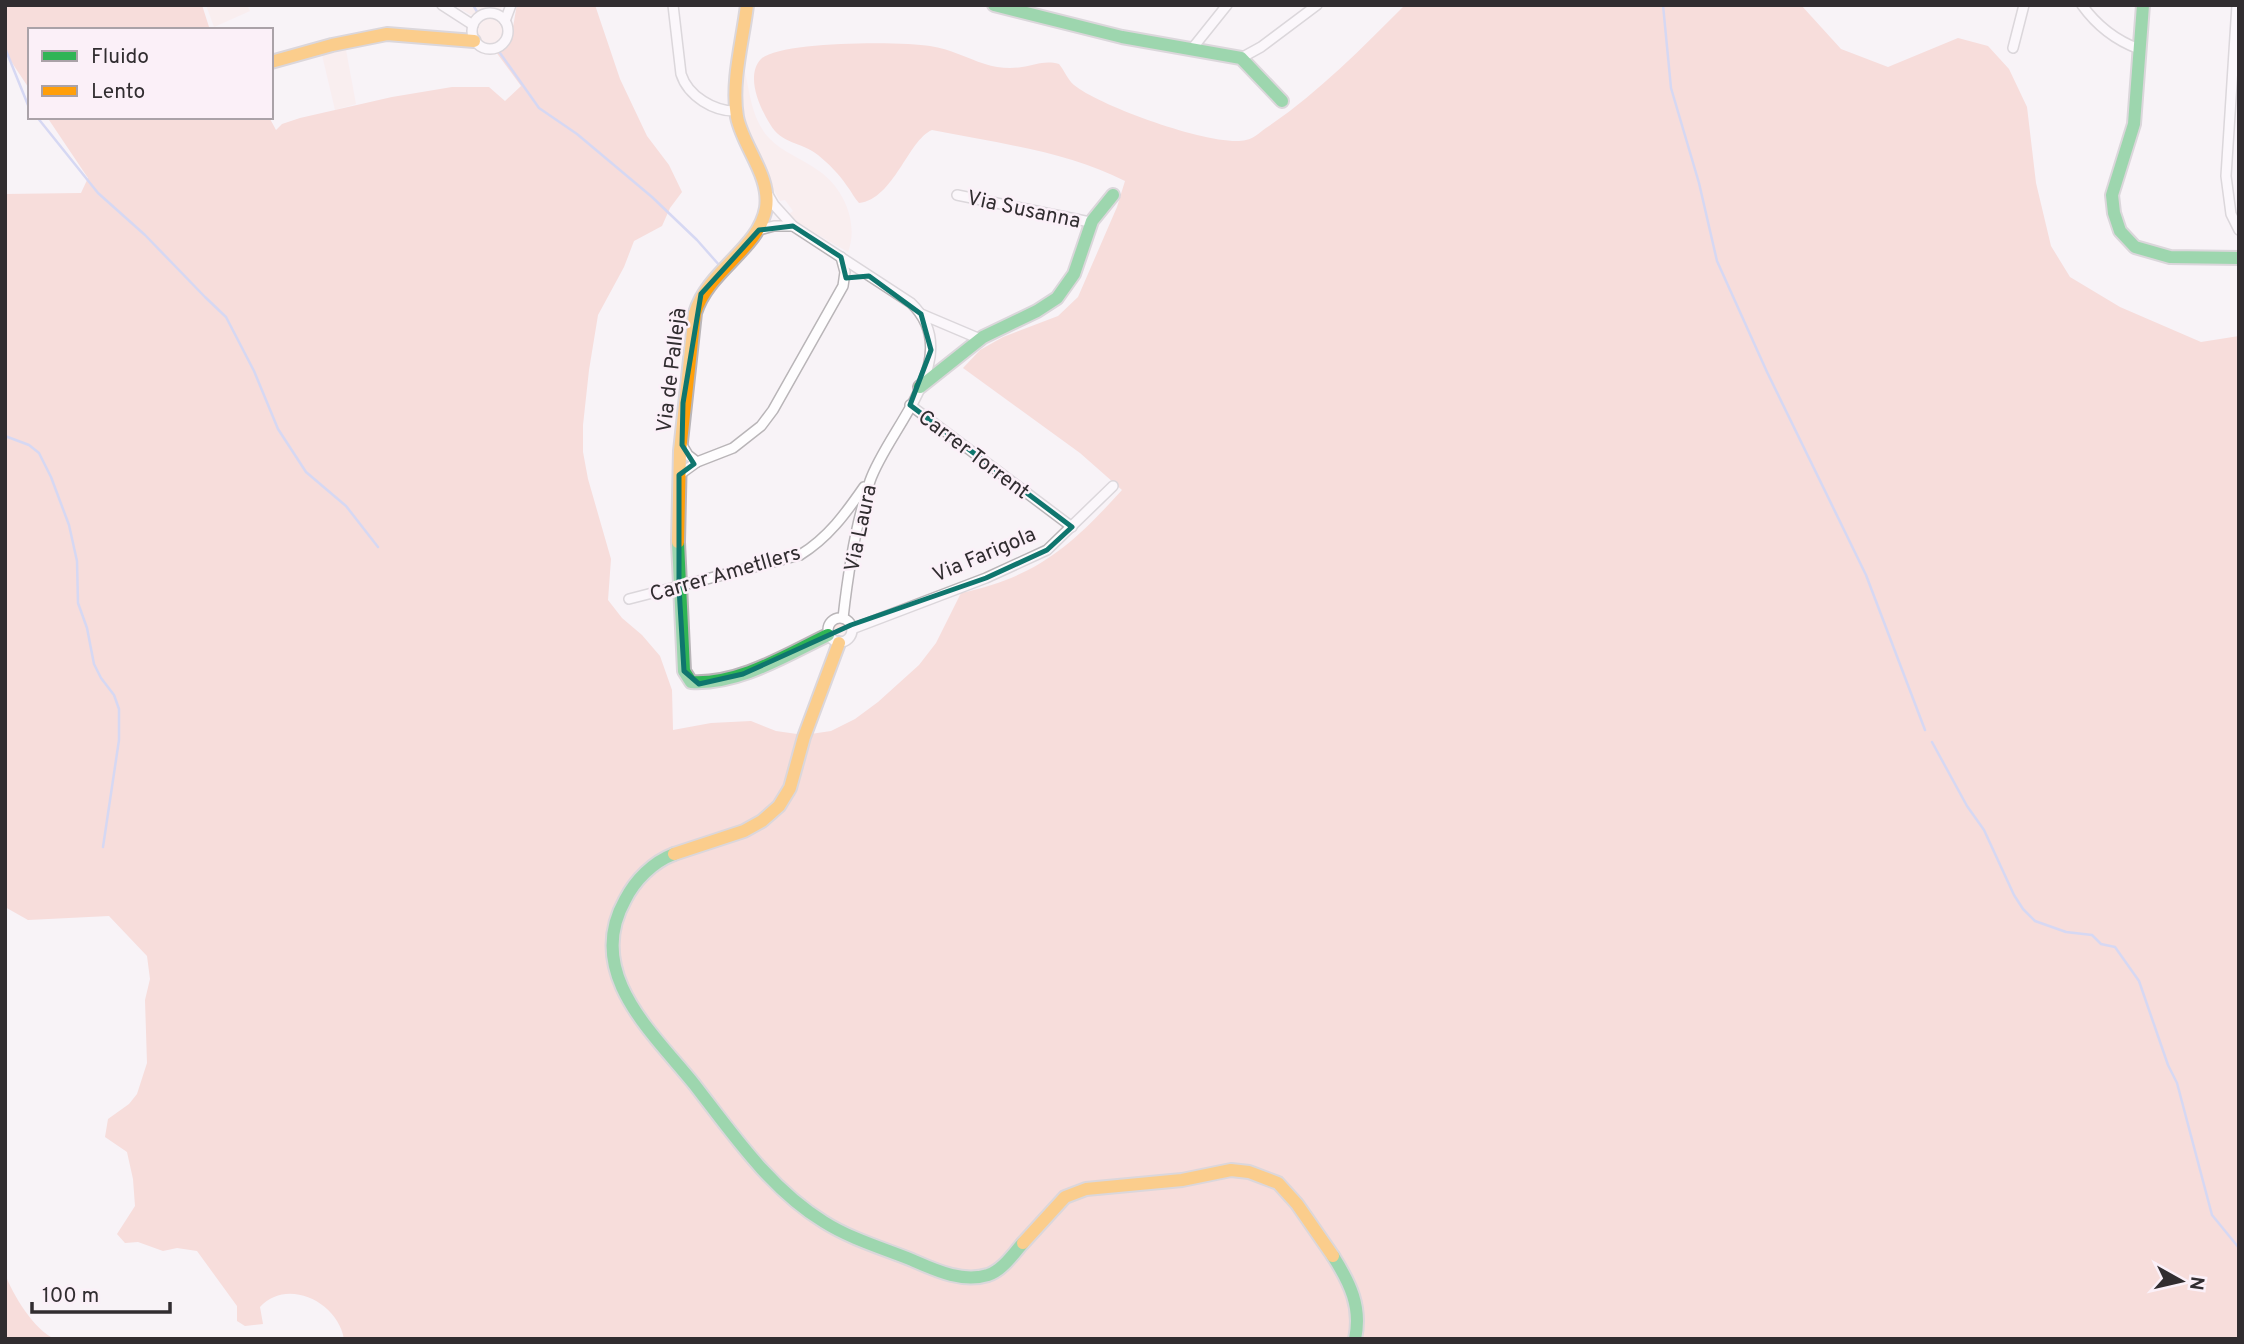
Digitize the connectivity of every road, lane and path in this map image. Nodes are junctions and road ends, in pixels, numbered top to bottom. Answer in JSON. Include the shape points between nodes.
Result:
{"nodes":[{"id":1,"x":442,"y":5,"type":"edge"},
{"id":2,"x":511,"y":5,"type":"edge"},
{"id":3,"x":673,"y":5,"type":"edge"},
{"id":4,"x":747,"y":5,"type":"edge"},
{"id":5,"x":994,"y":5,"type":"edge"},
{"id":6,"x":1030,"y":5,"type":"edge"},
{"id":7,"x":1227,"y":5,"type":"edge"},
{"id":8,"x":1317,"y":5,"type":"edge"},
{"id":9,"x":2024,"y":5,"type":"edge"},
{"id":10,"x":2082,"y":5,"type":"edge"},
{"id":11,"x":2143,"y":5,"type":"edge"},
{"id":12,"x":2238,"y":5,"type":"edge"},
{"id":13,"x":1012,"y":9,"type":"junction"},
{"id":14,"x":505,"y":21,"type":"junction"},
{"id":15,"x":473,"y":24,"type":"junction"},
{"id":16,"x":474,"y":41,"type":"junction"},
{"id":17,"x":2013,"y":48,"type":"dead end"},
{"id":18,"x":2139,"y":49,"type":"junction"},
{"id":19,"x":1191,"y":50,"type":"junction"},
{"id":20,"x":1241,"y":58,"type":"junction"},
{"id":21,"x":273,"y":61,"type":"edge"},
{"id":22,"x":1282,"y":101,"type":"dead end"},
{"id":23,"x":737,"y":111,"type":"junction"},
{"id":24,"x":766,"y":192,"type":"junction"},
{"id":25,"x":957,"y":195,"type":"dead end"},
{"id":26,"x":1113,"y":195,"type":"dead end"},
{"id":27,"x":1090,"y":222,"type":"junction"},
{"id":28,"x":793,"y":226,"type":"junction"},
{"id":29,"x":759,"y":230,"type":"junction"},
{"id":30,"x":2239,"y":230,"type":"edge"},
{"id":31,"x":841,"y":257,"type":"junction"},
{"id":32,"x":2239,"y":258,"type":"edge"},
{"id":33,"x":869,"y":276,"type":"junction"},
{"id":34,"x":843,"y":286,"type":"junction"},
{"id":35,"x":921,"y":314,"type":"junction"},
{"id":36,"x":980,"y":339,"type":"junction"},
{"id":37,"x":920,"y":387,"type":"junction"},
{"id":38,"x":910,"y":405,"type":"junction"},
{"id":39,"x":681,"y":445,"type":"junction"},
{"id":40,"x":697,"y":461,"type":"junction"},
{"id":41,"x":679,"y":475,"type":"junction"},
{"id":42,"x":871,"y":477,"type":"junction"},
{"id":43,"x":1113,"y":486,"type":"dead end"},
{"id":44,"x":1072,"y":527,"type":"junction"},
{"id":45,"x":678,"y":588,"type":"junction"},
{"id":46,"x":629,"y":599,"type":"dead end"},
{"id":47,"x":843,"y":618,"type":"junction"},
{"id":48,"x":852,"y":629,"type":"junction"},
{"id":49,"x":834,"y":639,"type":"junction"},
{"id":50,"x":1355,"y":1339,"type":"edge"}],
"edges":[{"from":1,"to":15,"type":"street"},
{"from":2,"to":14,"type":"street"},
{"from":3,"to":23,"type":"street","via":[[685,84],[718,109]]},
{"from":4,"to":23,"type":"street"},
{"from":5,"to":13,"type":"street"},
{"from":6,"to":13,"type":"street"},
{"from":7,"to":19,"type":"street"},
{"from":8,"to":20,"type":"street"},
{"from":9,"to":17,"type":"street"},
{"from":10,"to":18,"type":"street","via":[[2121,42]]},
{"from":11,"to":18,"type":"street"},
{"from":12,"to":30,"type":"street","via":[[2226,176],[2231,214]]},
{"from":13,"to":19,"type":"street"},
{"from":14,"to":15,"type":"street","via":[[486,13]]},
{"from":14,"to":16,"type":"street","via":[[508,36],[500,47],[486,50]]},
{"from":15,"to":16,"type":"street"},
{"from":16,"to":21,"type":"street","via":[[387,34]]},
{"from":18,"to":32,"type":"street","via":[[2134,124],[2112,195],[2120,231],[2135,247],[2170,257]]},
{"from":19,"to":20,"type":"street"},
{"from":20,"to":22,"type":"street"},
{"from":23,"to":24,"type":"street"},
{"from":24,"to":28,"type":"street"},
{"from":24,"to":29,"type":"street"},
{"from":25,"to":27,"type":"street","name":"Via Susanna"},
{"from":26,"to":27,"type":"street"},
{"from":27,"to":36,"type":"street","via":[[1082,255],[1065,290],[1040,310]]},
{"from":28,"to":29,"type":"street"},
{"from":28,"to":31,"type":"street"},
{"from":29,"to":39,"type":"street","name":"Via de Pallejà","via":[[710,280],[697,305]]},
{"from":31,"to":33,"type":"street"},
{"from":31,"to":34,"type":"street"},
{"from":33,"to":34,"type":"street","via":[[851,279]]},
{"from":33,"to":35,"type":"street"},
{"from":34,"to":40,"type":"street","via":[[761,426],[733,449]]},
{"from":35,"to":36,"type":"street"},
{"from":35,"to":37,"type":"street","name":"Via Laura","via":[[931,340]]},
{"from":36,"to":37,"type":"street"},
{"from":37,"to":38,"type":"street","name":"Via Laura"},
{"from":38,"to":42,"type":"street","name":"Via Laura"},
{"from":38,"to":44,"type":"street","name":"Carrer Torrent"},
{"from":39,"to":40,"type":"street"},
{"from":39,"to":41,"type":"street","name":"Via de Pallejà"},
{"from":40,"to":41,"type":"street"},
{"from":41,"to":45,"type":"street","name":"Via de Pallejà"},
{"from":42,"to":45,"type":"street","name":"Carrer Ametllers","via":[[848,512],[800,555]]},
{"from":42,"to":47,"type":"street","name":"Via Laura"},
{"from":43,"to":44,"type":"street","name":"Via Farigola"},
{"from":44,"to":48,"type":"street","name":"Via Farigola","via":[[1032,557]]},
{"from":45,"to":46,"type":"street","name":"Carrer Ametllers"},
{"from":45,"to":49,"type":"street","name":"Via de Pallejà","via":[[684,671],[691,682],[709,684],[743,674]]},
{"from":47,"to":48,"type":"street"},
{"from":47,"to":49,"type":"street","via":[[830,623]]},
{"from":48,"to":49,"type":"street","via":[[848,639]]},
{"from":49,"to":50,"type":"street","via":[[789,789],[779,806],[737,835],[679,849],[660,859],[643,873],[623,902],[613,951],[617,975],[644,1023],[785,1192],[837,1231],[952,1275],[976,1278],[999,1269],[1065,1197],[1102,1186],[1166,1182],[1231,1170],[1249,1172],[1278,1183],[1289,1194],[1344,1275],[1357,1302]]}]}
